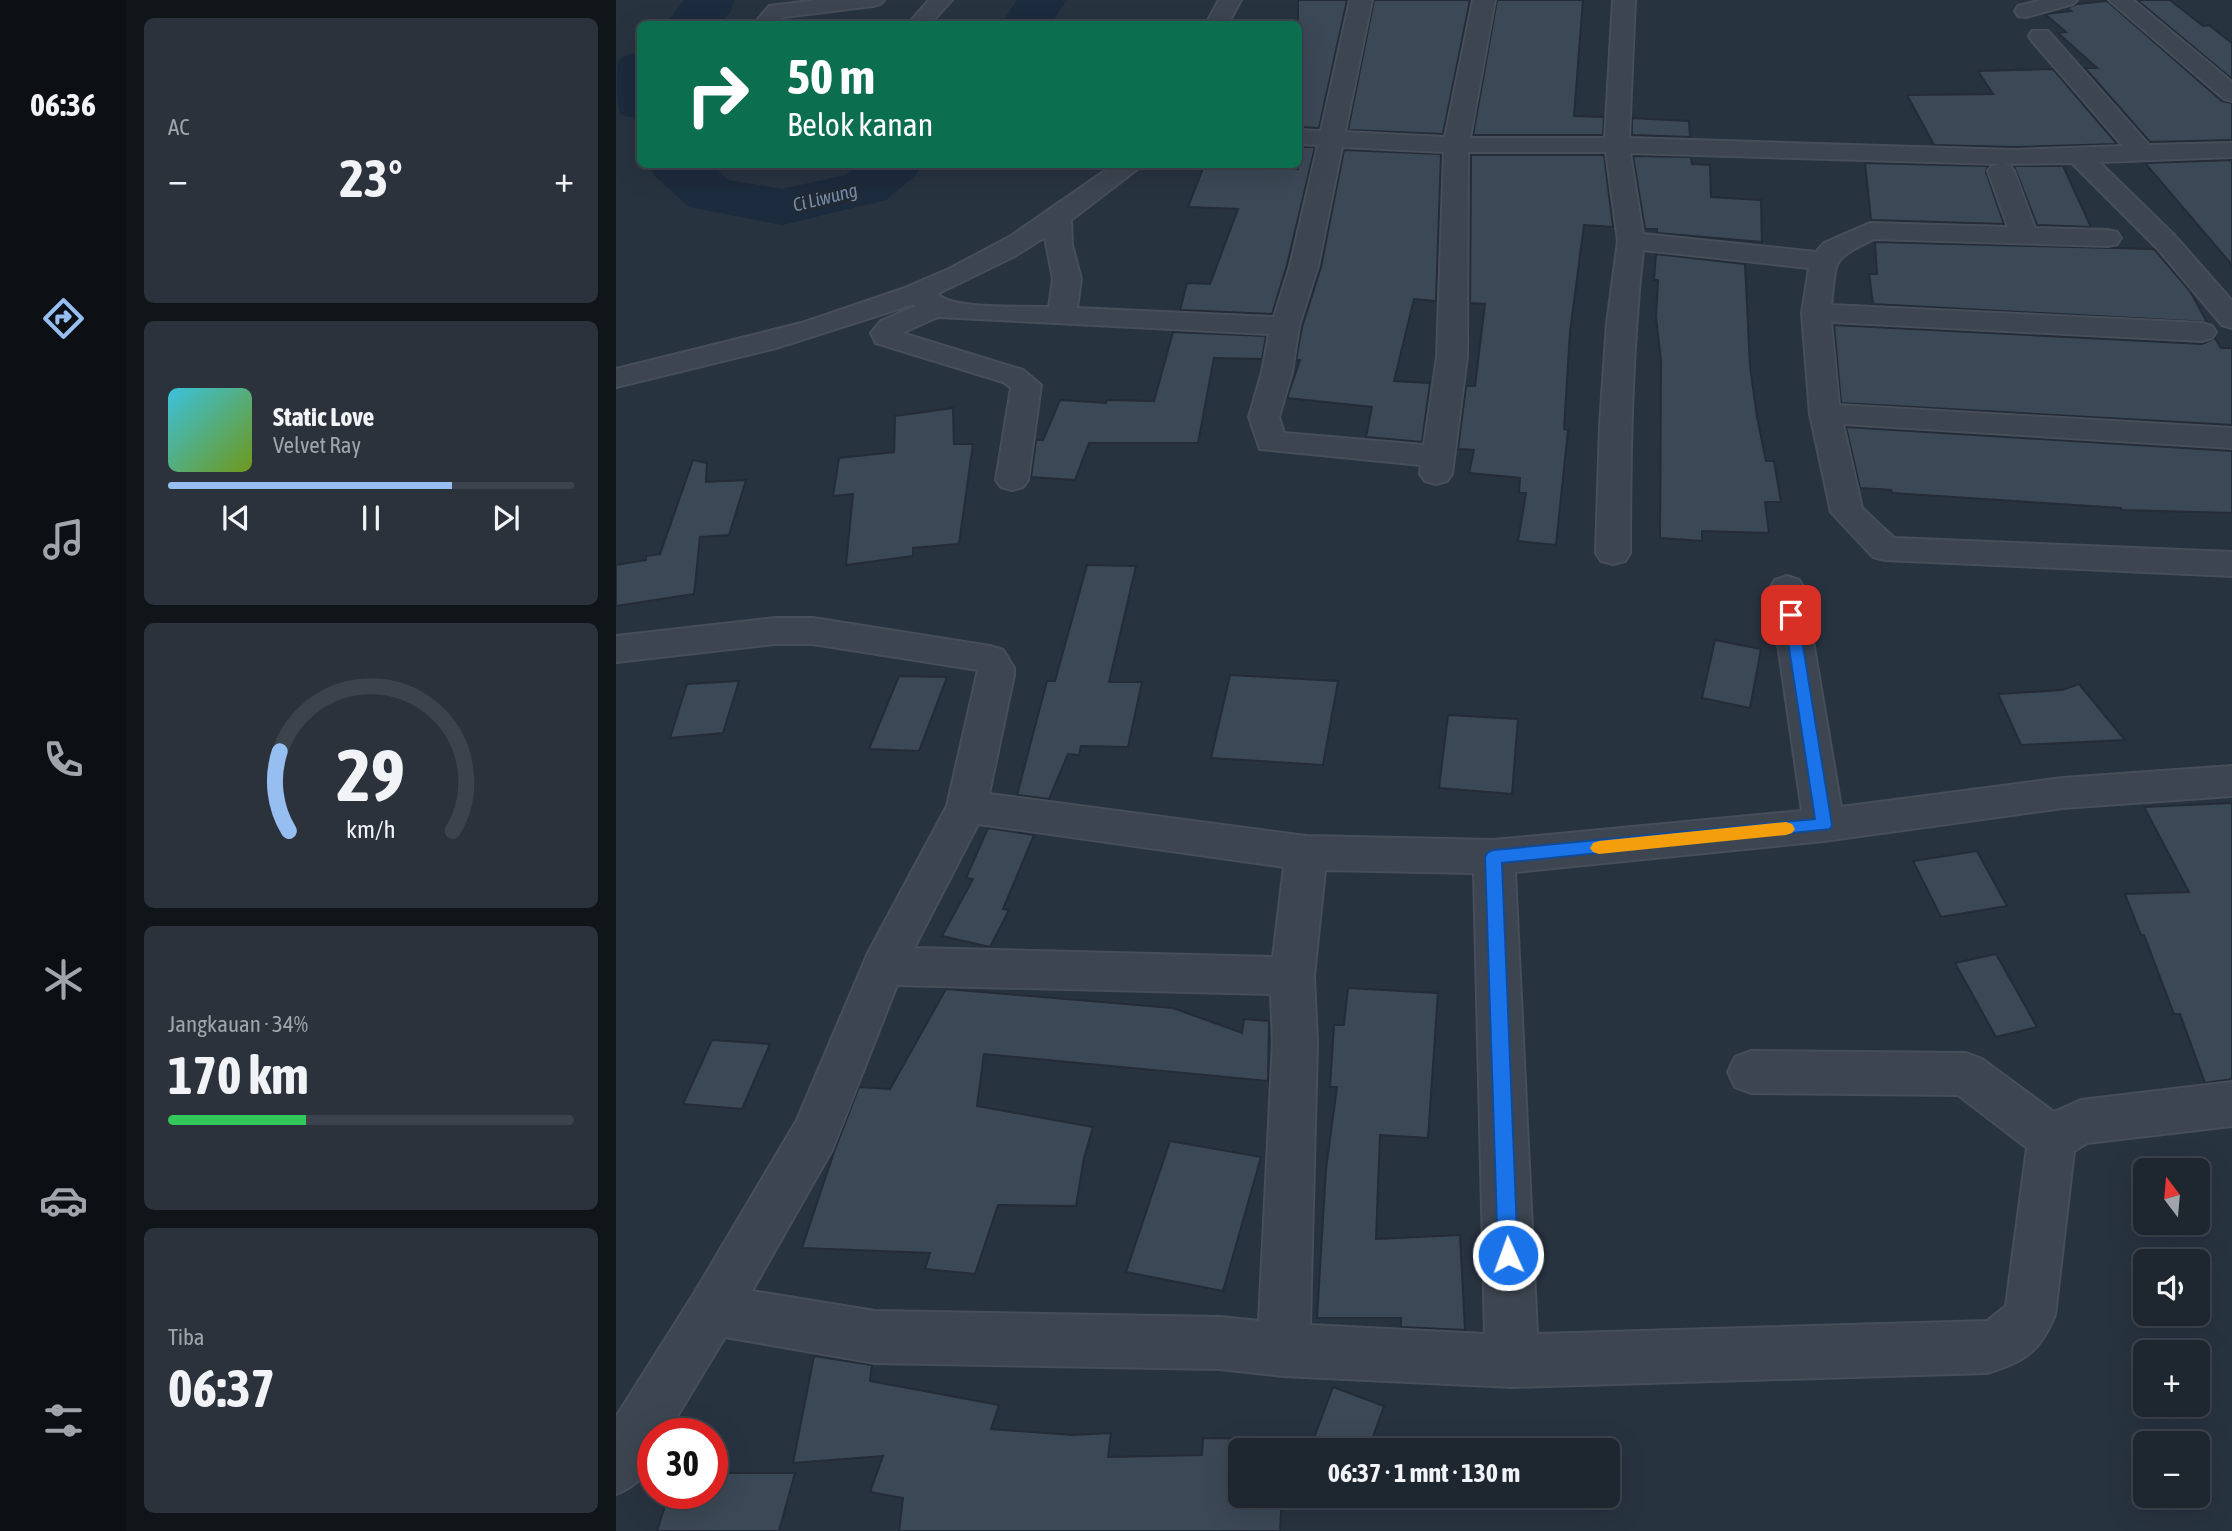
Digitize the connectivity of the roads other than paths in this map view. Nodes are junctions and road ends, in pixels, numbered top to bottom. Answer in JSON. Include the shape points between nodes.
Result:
{"nodes":[{"id":1,"x":873,"y":0,"type":"edge"},
{"id":2,"x":941,"y":0,"type":"edge"},
{"id":3,"x":1230,"y":0,"type":"edge"},
{"id":4,"x":1361,"y":0,"type":"edge"},
{"id":5,"x":1484,"y":0,"type":"edge"},
{"id":6,"x":1624,"y":0,"type":"edge"},
{"id":7,"x":2066,"y":0,"type":"edge"},
{"id":8,"x":2120,"y":0,"type":"edge"},
{"id":9,"x":2026,"y":10,"type":"dead end"},
{"id":10,"x":775,"y":12,"type":"edge"},
{"id":11,"x":922,"y":21,"type":"edge"},
{"id":12,"x":1219,"y":21,"type":"edge"},
{"id":13,"x":2040,"y":36,"type":"dead end"},
{"id":14,"x":2232,"y":94,"type":"edge"},
{"id":15,"x":1302,"y":136,"type":"edge"},
{"id":16,"x":1332,"y":140,"type":"junction"},
{"id":17,"x":1456,"y":145,"type":"junction"},
{"id":18,"x":1617,"y":145,"type":"junction"},
{"id":19,"x":2232,"y":150,"type":"edge"},
{"id":20,"x":2143,"y":154,"type":"junction"},
{"id":21,"x":2079,"y":156,"type":"junction"},
{"id":22,"x":1127,"y":168,"type":"edge"},
{"id":23,"x":2001,"y":171,"type":"dead end"},
{"id":24,"x":1058,"y":218,"type":"junction"},
{"id":25,"x":2024,"y":234,"type":"junction"},
{"id":26,"x":2108,"y":239,"type":"dead end"},
{"id":27,"x":1631,"y":242,"type":"junction"},
{"id":28,"x":1823,"y":261,"type":"junction"},
{"id":29,"x":926,"y":300,"type":"junction"},
{"id":30,"x":1816,"y":313,"type":"junction"},
{"id":31,"x":2230,"y":313,"type":"edge"},
{"id":32,"x":1062,"y":315,"type":"junction"},
{"id":33,"x":1284,"y":326,"type":"junction"},
{"id":34,"x":2202,"y":332,"type":"dead end"},
{"id":35,"x":616,"y":378,"type":"edge"},
{"id":36,"x":1825,"y":414,"type":"junction"},
{"id":37,"x":2232,"y":438,"type":"edge"},
{"id":38,"x":1012,"y":480,"type":"dead end"},
{"id":39,"x":1613,"y":553,"type":"dead end"},
{"id":40,"x":2232,"y":564,"type":"edge"},
{"id":41,"x":1787,"y":588,"type":"dead end"},
{"id":42,"x":616,"y":649,"type":"edge"},
{"id":43,"x":2232,"y":781,"type":"edge"},
{"id":44,"x":967,"y":807,"type":"junction"},
{"id":45,"x":1824,"y":825,"type":"junction"},
{"id":46,"x":1306,"y":853,"type":"junction"},
{"id":47,"x":1494,"y":857,"type":"junction"},
{"id":48,"x":883,"y":966,"type":"junction"},
{"id":49,"x":1292,"y":976,"type":"junction"},
{"id":50,"x":1751,"y":1072,"type":"dead end"},
{"id":51,"x":2232,"y":1104,"type":"edge"},
{"id":52,"x":2052,"y":1138,"type":"junction"},
{"id":53,"x":713,"y":1310,"type":"junction"},
{"id":54,"x":1283,"y":1350,"type":"junction"},
{"id":55,"x":1512,"y":1361,"type":"junction"},
{"id":56,"x":616,"y":1467,"type":"edge"}],
"edges":[{"from":1,"to":10,"type":"street"},
{"from":2,"to":11,"type":"street"},
{"from":3,"to":12,"type":"street"},
{"from":4,"to":16,"type":"street"},
{"from":5,"to":17,"type":"street"},
{"from":6,"to":18,"type":"street"},
{"from":7,"to":9,"type":"street"},
{"from":8,"to":14,"type":"street"},
{"from":13,"to":20,"type":"street"},
{"from":15,"to":16,"type":"street"},
{"from":16,"to":17,"type":"street"},
{"from":16,"to":33,"type":"street","via":[[1304,266]]},
{"from":17,"to":18,"type":"street"},
{"from":17,"to":33,"type":"street","via":[[1452,357],[1438,465],[1270,442],[1264,417]]},
{"from":18,"to":21,"type":"street"},
{"from":18,"to":27,"type":"street"},
{"from":19,"to":20,"type":"street"},
{"from":20,"to":21,"type":"street"},
{"from":21,"to":31,"type":"street"},
{"from":22,"to":24,"type":"street"},
{"from":23,"to":25,"type":"street"},
{"from":24,"to":29,"type":"street"},
{"from":24,"to":32,"type":"street","via":[[1067,279]]},
{"from":25,"to":26,"type":"street"},
{"from":25,"to":28,"type":"street","via":[[1870,231],[1833,248]]},
{"from":27,"to":28,"type":"street"},
{"from":27,"to":39,"type":"street","via":[[1621,323]]},
{"from":28,"to":30,"type":"street"},
{"from":29,"to":32,"type":"street","via":[[969,312]]},
{"from":29,"to":35,"type":"street"},
{"from":29,"to":38,"type":"street","via":[[885,332],[886,337],[1013,376],[1026,385]]},
{"from":30,"to":34,"type":"street"},
{"from":30,"to":36,"type":"street"},
{"from":32,"to":33,"type":"street"},
{"from":36,"to":37,"type":"street"},
{"from":36,"to":40,"type":"street","via":[[1847,512],[1885,549]]},
{"from":41,"to":45,"type":"street"},
{"from":42,"to":44,"type":"street","via":[[813,631],[990,659],[996,676]]},
{"from":43,"to":45,"type":"street","via":[[2063,793]]},
{"from":44,"to":46,"type":"street"},
{"from":44,"to":48,"type":"street"},
{"from":45,"to":47,"type":"street"},
{"from":46,"to":47,"type":"street"},
{"from":46,"to":49,"type":"street"},
{"from":47,"to":55,"type":"street"},
{"from":48,"to":49,"type":"street"},
{"from":48,"to":53,"type":"street","via":[[815,1134]]},
{"from":49,"to":54,"type":"street","via":[[1295,1042]]},
{"from":50,"to":52,"type":"street","via":[[1966,1074]]},
{"from":51,"to":52,"type":"street","via":[[2081,1122]]},
{"from":52,"to":55,"type":"street","via":[[2030,1315],[2020,1332],[2005,1342],[1987,1347]]},
{"from":53,"to":54,"type":"street","via":[[875,1337],[1220,1343]]},
{"from":53,"to":56,"type":"street"},
{"from":54,"to":55,"type":"street"}]}
